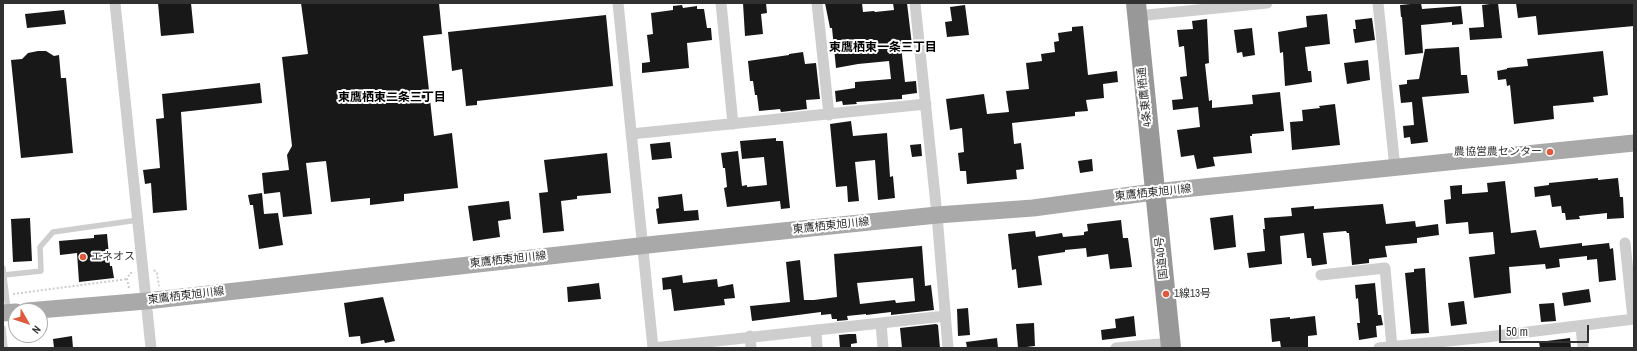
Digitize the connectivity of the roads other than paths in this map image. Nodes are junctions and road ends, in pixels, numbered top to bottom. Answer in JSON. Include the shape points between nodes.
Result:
{"nodes":[{"id":1,"x":116,"y":3,"type":"edge"},
{"id":2,"x":618,"y":3,"type":"edge"},
{"id":3,"x":721,"y":3,"type":"edge"},
{"id":4,"x":817,"y":3,"type":"edge"},
{"id":5,"x":915,"y":3,"type":"edge"},
{"id":6,"x":1267,"y":3,"type":"edge"},
{"id":7,"x":1378,"y":3,"type":"edge"},
{"id":8,"x":1137,"y":10,"type":"edge"},
{"id":9,"x":926,"y":104,"type":"junction"},
{"id":10,"x":829,"y":114,"type":"junction"},
{"id":11,"x":733,"y":124,"type":"junction"},
{"id":12,"x":632,"y":134,"type":"junction"},
{"id":13,"x":1634,"y":143,"type":"edge"},
{"id":14,"x":1395,"y":168,"type":"junction"},
{"id":15,"x":1154,"y":192,"type":"junction"},
{"id":16,"x":937,"y":215,"type":"junction"},
{"id":17,"x":138,"y":220,"type":"junction"},
{"id":18,"x":1625,"y":243,"type":"dead end"},
{"id":19,"x":643,"y":246,"type":"junction"},
{"id":20,"x":3,"y":268,"type":"edge"},
{"id":21,"x":4,"y":275,"type":"edge"},
{"id":22,"x":1321,"y":275,"type":"dead end"},
{"id":23,"x":4,"y":286,"type":"edge"},
{"id":24,"x":146,"y":301,"type":"junction"},
{"id":25,"x":48,"y":309,"type":"edge"},
{"id":26,"x":8,"y":316,"type":"edge"},
{"id":27,"x":945,"y":316,"type":"junction"},
{"id":28,"x":1633,"y":319,"type":"edge"},
{"id":29,"x":881,"y":323,"type":"junction"},
{"id":30,"x":1581,"y":326,"type":"junction"},
{"id":31,"x":816,"y":330,"type":"junction"},
{"id":32,"x":750,"y":336,"type":"junction"},
{"id":33,"x":1488,"y":343,"type":"edge"},
{"id":34,"x":1171,"y":345,"type":"edge"},
{"id":35,"x":5,"y":348,"type":"edge"},
{"id":36,"x":151,"y":348,"type":"edge"},
{"id":37,"x":653,"y":348,"type":"edge"},
{"id":38,"x":751,"y":348,"type":"edge"},
{"id":39,"x":818,"y":348,"type":"edge"},
{"id":40,"x":883,"y":348,"type":"edge"},
{"id":41,"x":948,"y":348,"type":"edge"},
{"id":42,"x":1116,"y":348,"type":"edge"},
{"id":43,"x":1386,"y":348,"type":"edge"},
{"id":44,"x":1583,"y":348,"type":"edge"}],
"edges":[{"from":1,"to":17,"type":"street"},
{"from":2,"to":12,"type":"street"},
{"from":3,"to":11,"type":"street"},
{"from":4,"to":10,"type":"street"},
{"from":5,"to":9,"type":"street"},
{"from":6,"to":8,"type":"street"},
{"from":7,"to":14,"type":"street"},
{"from":8,"to":15,"type":"highway","name":"4条東鷹栖通"},
{"from":9,"to":10,"type":"street"},
{"from":9,"to":16,"type":"street"},
{"from":10,"to":11,"type":"street"},
{"from":11,"to":12,"type":"street"},
{"from":12,"to":19,"type":"street"},
{"from":13,"to":14,"type":"main road","name":"東鷹栖東旭川線"},
{"from":14,"to":15,"type":"main road","name":"東鷹栖東旭川線"},
{"from":15,"to":16,"type":"main road","name":"東鷹栖東旭川線","via":[[1033,208]]},
{"from":15,"to":34,"type":"highway","name":"国道40号"},
{"from":16,"to":19,"type":"main road","name":"東鷹栖東旭川線"},
{"from":16,"to":27,"type":"street"},
{"from":17,"to":21,"type":"lane","via":[[53,232],[40,247],[41,271]]},
{"from":17,"to":24,"type":"street"},
{"from":18,"to":28,"type":"street"},
{"from":19,"to":24,"type":"main road","name":"東鷹栖東旭川線"},
{"from":19,"to":37,"type":"street"},
{"from":20,"to":21,"type":"lane"},
{"from":21,"to":23,"type":"lane"},
{"from":22,"to":43,"type":"street","via":[[1385,268]]},
{"from":23,"to":26,"type":"lane"},
{"from":24,"to":25,"type":"main road","name":"東鷹栖東旭川線"},
{"from":24,"to":36,"type":"street"},
{"from":26,"to":35,"type":"lane"},
{"from":27,"to":29,"type":"street"},
{"from":27,"to":41,"type":"street"},
{"from":28,"to":30,"type":"street"},
{"from":29,"to":31,"type":"street"},
{"from":29,"to":40,"type":"street"},
{"from":30,"to":33,"type":"street"},
{"from":30,"to":44,"type":"street"},
{"from":31,"to":32,"type":"street"},
{"from":31,"to":39,"type":"street"},
{"from":32,"to":37,"type":"street"},
{"from":32,"to":38,"type":"street"},
{"from":33,"to":43,"type":"street"},
{"from":34,"to":42,"type":"street"}]}
